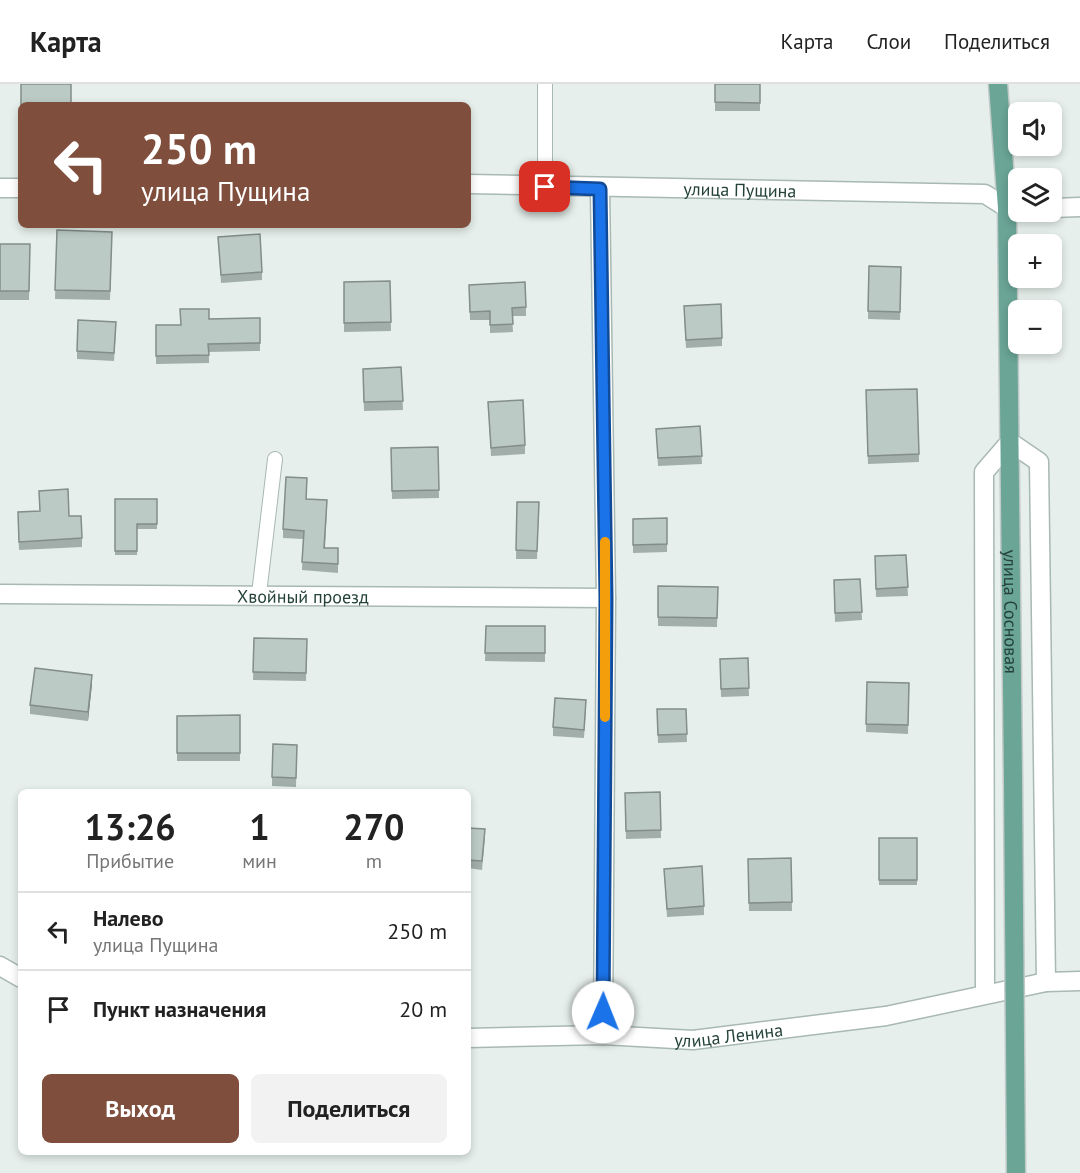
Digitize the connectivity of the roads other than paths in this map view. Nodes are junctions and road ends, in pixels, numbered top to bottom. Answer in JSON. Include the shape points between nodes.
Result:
{"nodes":[{"id":1,"x":544,"y":84,"type":"edge"},
{"id":2,"x":998,"y":84,"type":"edge"},
{"id":3,"x":1008,"y":168,"type":"edge"},
{"id":4,"x":471,"y":184,"type":"edge"},
{"id":5,"x":545,"y":187,"type":"junction"},
{"id":6,"x":0,"y":188,"type":"edge"},
{"id":7,"x":18,"y":188,"type":"edge"},
{"id":8,"x":600,"y":189,"type":"junction"},
{"id":9,"x":1008,"y":206,"type":"edge"},
{"id":10,"x":1080,"y":207,"type":"edge"},
{"id":11,"x":1062,"y":208,"type":"edge"},
{"id":12,"x":1013,"y":222,"type":"edge"},
{"id":13,"x":1010,"y":442,"type":"junction"},
{"id":14,"x":275,"y":459,"type":"dead end"},
{"id":15,"x":0,"y":594,"type":"edge"},
{"id":16,"x":259,"y":594,"type":"junction"},
{"id":17,"x":606,"y":598,"type":"junction"},
{"id":18,"x":0,"y":966,"type":"edge"},
{"id":19,"x":18,"y":976,"type":"edge"},
{"id":20,"x":1080,"y":981,"type":"edge"},
{"id":21,"x":1046,"y":982,"type":"junction"},
{"id":22,"x":985,"y":993,"type":"junction"},
{"id":23,"x":603,"y":1035,"type":"junction"},
{"id":24,"x":471,"y":1038,"type":"edge"},
{"id":25,"x":1016,"y":1173,"type":"edge"}],
"edges":[{"from":1,"to":5,"type":"lane"},
{"from":2,"to":3,"type":"main road","name":"улица Сосновая"},
{"from":4,"to":5,"type":"street","name":"улица Пущина"},
{"from":5,"to":8,"type":"street","name":"улица Пущина"},
{"from":6,"to":7,"type":"street"},
{"from":8,"to":9,"type":"street","name":"улица Пущина","via":[[985,195]]},
{"from":8,"to":17,"type":"street"},
{"from":10,"to":11,"type":"street"},
{"from":12,"to":13,"type":"main road","name":"улица Сосновая"},
{"from":13,"to":21,"type":"street","via":[[1039,462]]},
{"from":13,"to":22,"type":"street","via":[[984,472]]},
{"from":13,"to":25,"type":"main road","name":"улица Сосновая","bridge":true},
{"from":14,"to":16,"type":"lane"},
{"from":15,"to":16,"type":"street","name":"Хвойный проезд"},
{"from":16,"to":17,"type":"street","name":"Хвойный проезд"},
{"from":17,"to":23,"type":"street"},
{"from":18,"to":19,"type":"street"},
{"from":20,"to":21,"type":"street","name":"улица Ленина"},
{"from":21,"to":22,"type":"street","name":"улица Ленина"},
{"from":22,"to":23,"type":"street","name":"улица Ленина","via":[[886,1016],[693,1040]]},
{"from":23,"to":24,"type":"street","name":"улица Ленина"}]}
